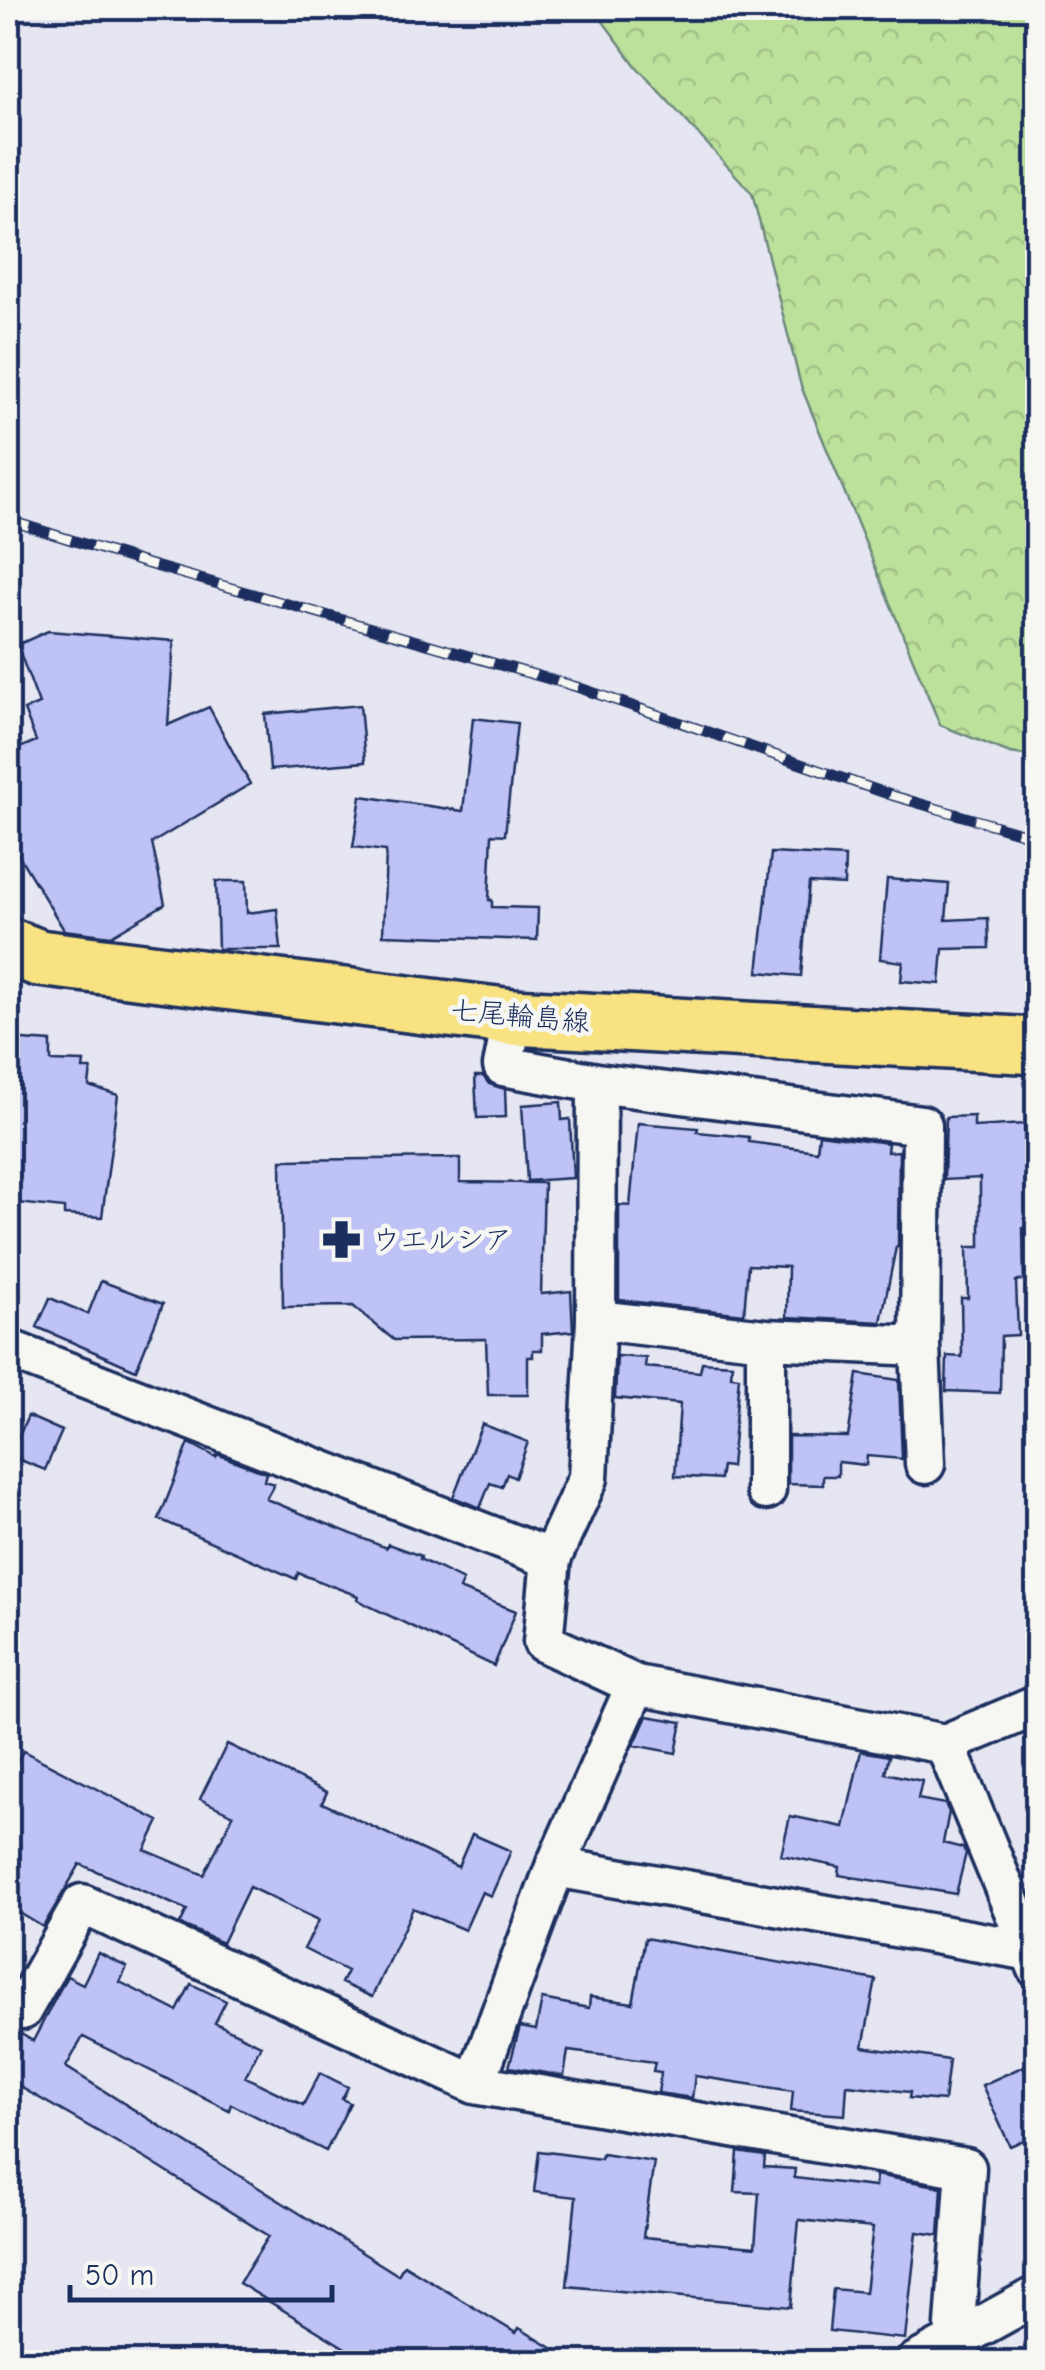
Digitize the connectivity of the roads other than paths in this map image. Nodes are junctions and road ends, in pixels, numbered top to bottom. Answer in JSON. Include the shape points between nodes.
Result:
{"nodes":[{"id":1,"x":8,"y":946,"type":"edge"},
{"id":2,"x":513,"y":1017,"type":"junction"},
{"id":3,"x":1038,"y":1046,"type":"edge"},
{"id":4,"x":597,"y":1083,"type":"junction"},
{"id":5,"x":596,"y":1320,"type":"junction"},
{"id":6,"x":766,"y":1339,"type":"junction"},
{"id":7,"x":920,"y":1346,"type":"junction"},
{"id":8,"x":8,"y":1349,"type":"edge"},
{"id":9,"x":925,"y":1464,"type":"dead end"},
{"id":10,"x":766,"y":1490,"type":"dead end"},
{"id":11,"x":551,"y":1559,"type":"junction"},
{"id":12,"x":636,"y":1686,"type":"junction"},
{"id":13,"x":1038,"y":1705,"type":"edge"},
{"id":14,"x":945,"y":1744,"type":"junction"},
{"id":15,"x":555,"y":1866,"type":"junction"},
{"id":16,"x":1034,"y":1960,"type":"edge"},
{"id":17,"x":8,"y":2002,"type":"edge"},
{"id":18,"x":475,"y":2084,"type":"junction"},
{"id":19,"x":1038,"y":2294,"type":"edge"},
{"id":20,"x":959,"y":2351,"type":"edge"},
{"id":21,"x":916,"y":2362,"type":"edge"}],
"edges":[{"from":1,"to":2,"type":"main road","name":"七尾輪島線","via":[[39,958]]},
{"from":2,"to":3,"type":"main road","name":"七尾輪島線"},
{"from":2,"to":4,"type":"street","via":[[503,1066]]},
{"from":4,"to":5,"type":"street"},
{"from":4,"to":7,"type":"street","via":[[922,1125]]},
{"from":5,"to":6,"type":"street"},
{"from":5,"to":11,"type":"street","via":[[588,1478]]},
{"from":6,"to":7,"type":"street"},
{"from":6,"to":10,"type":"street"},
{"from":7,"to":9,"type":"street"},
{"from":8,"to":11,"type":"street"},
{"from":11,"to":12,"type":"street","via":[[543,1642]]},
{"from":12,"to":14,"type":"street"},
{"from":12,"to":15,"type":"street"},
{"from":13,"to":14,"type":"street"},
{"from":14,"to":16,"type":"street"},
{"from":15,"to":16,"type":"street"},
{"from":15,"to":18,"type":"street"},
{"from":17,"to":18,"type":"street","via":[[22,2010],[82,1904]]},
{"from":18,"to":20,"type":"street","via":[[966,2168]]},
{"from":19,"to":20,"type":"street"},
{"from":20,"to":21,"type":"street"}]}
